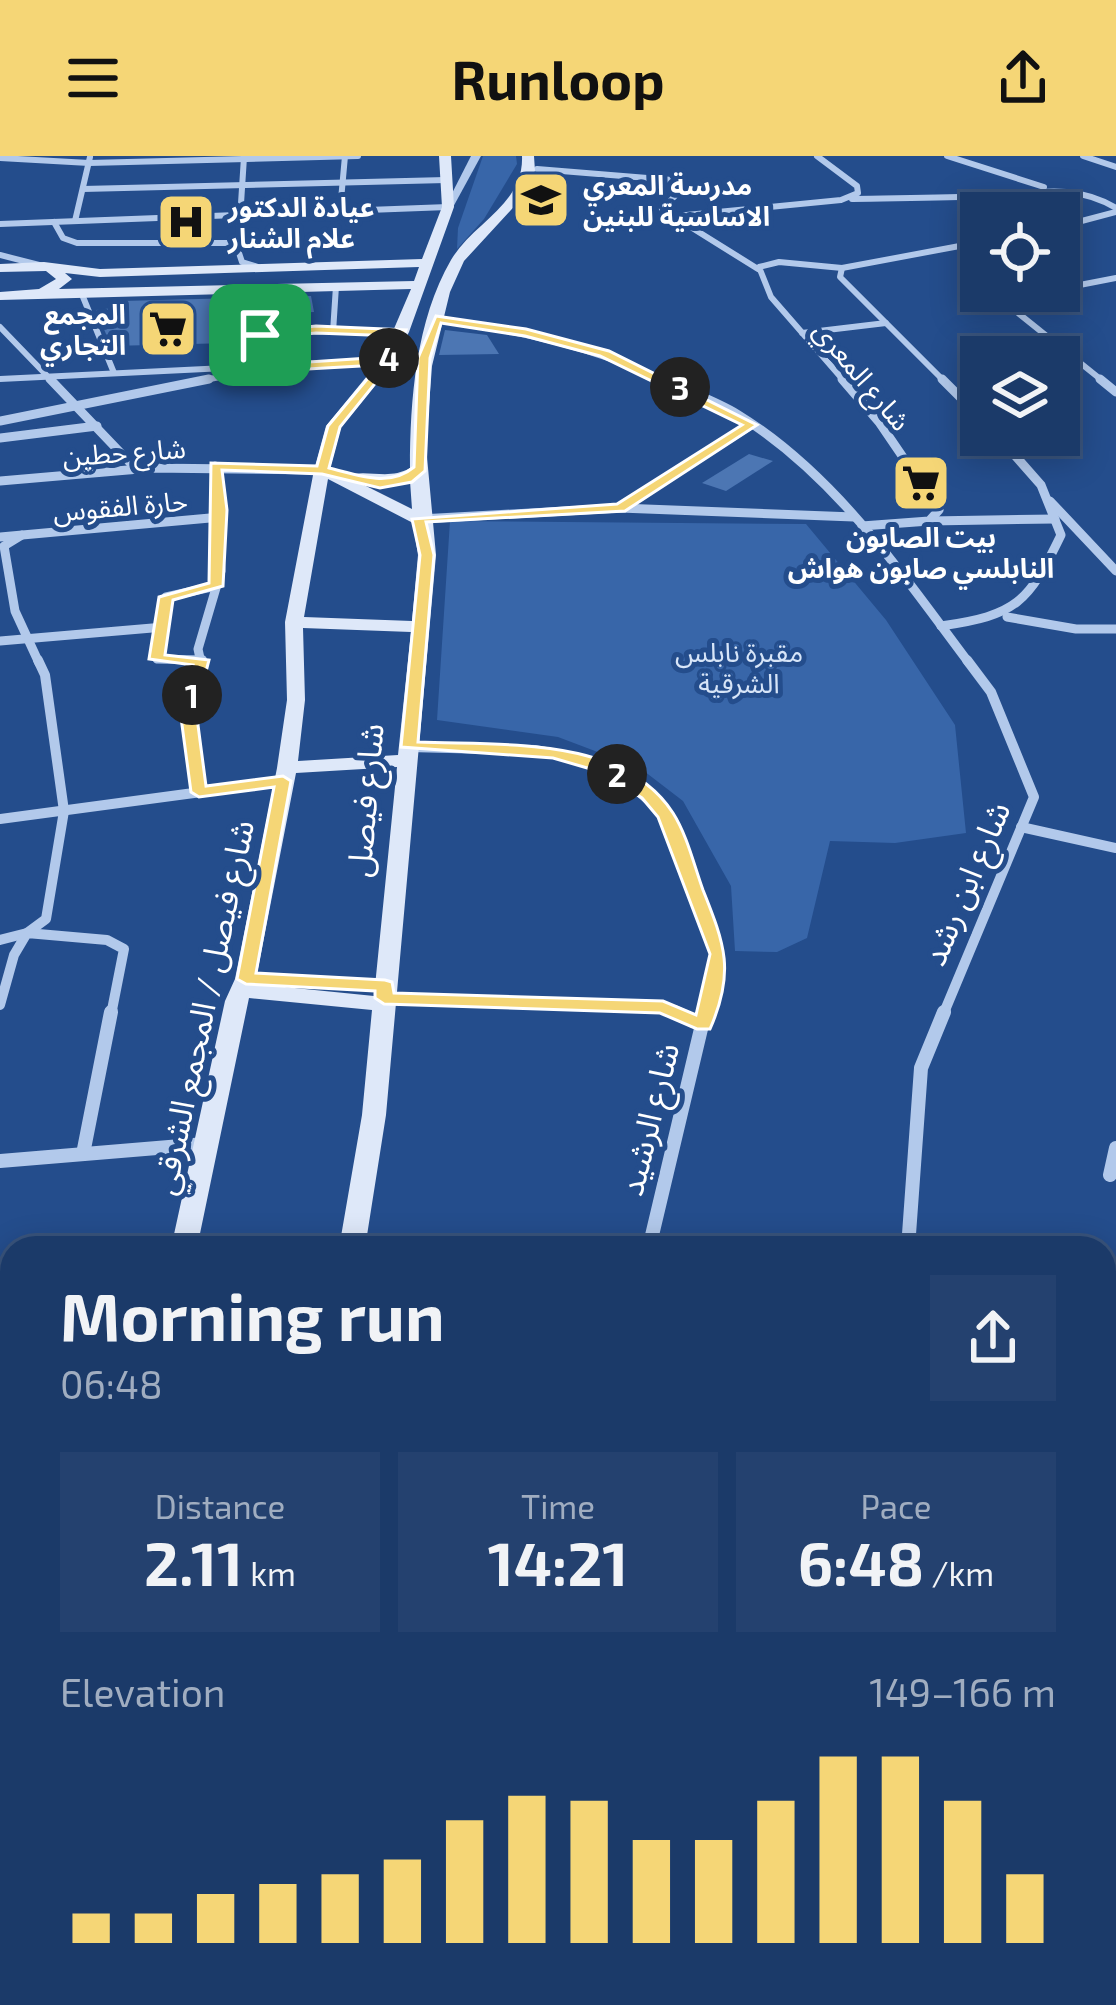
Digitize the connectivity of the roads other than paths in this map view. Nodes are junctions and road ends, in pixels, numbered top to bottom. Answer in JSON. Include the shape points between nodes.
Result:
{"nodes":[{"id":1,"x":345,"y":156,"type":"edge"},
{"id":2,"x":358,"y":156,"type":"edge"},
{"id":3,"x":445,"y":156,"type":"edge"},
{"id":4,"x":476,"y":156,"type":"edge"},
{"id":5,"x":528,"y":156,"type":"edge"},
{"id":6,"x":817,"y":156,"type":"edge"},
{"id":7,"x":947,"y":156,"type":"edge"},
{"id":8,"x":1083,"y":156,"type":"edge"},
{"id":9,"x":0,"y":158,"type":"edge"},
{"id":10,"x":240,"y":158,"type":"edge"},
{"id":11,"x":162,"y":159,"type":"edge"},
{"id":12,"x":90,"y":160,"type":"edge"},
{"id":13,"x":544,"y":161,"type":"edge"},
{"id":14,"x":1116,"y":167,"type":"edge"},
{"id":15,"x":446,"y":180,"type":"junction"},
{"id":16,"x":342,"y":182,"type":"junction"},
{"id":17,"x":522,"y":182,"type":"junction"},
{"id":18,"x":237,"y":186,"type":"junction"},
{"id":19,"x":1052,"y":188,"type":"junction"},
{"id":20,"x":83,"y":190,"type":"junction"},
{"id":21,"x":845,"y":200,"type":"junction"},
{"id":22,"x":448,"y":207,"type":"junction"},
{"id":23,"x":1116,"y":210,"type":"edge"},
{"id":24,"x":340,"y":211,"type":"junction"},
{"id":25,"x":233,"y":215,"type":"junction"},
{"id":26,"x":671,"y":215,"type":"junction"},
{"id":27,"x":75,"y":221,"type":"junction"},
{"id":28,"x":1080,"y":221,"type":"edge"},
{"id":29,"x":54,"y":222,"type":"junction"},
{"id":30,"x":0,"y":224,"type":"edge"},
{"id":31,"x":960,"y":246,"type":"edge"},
{"id":32,"x":233,"y":248,"type":"junction"},
{"id":33,"x":0,"y":255,"type":"edge"},
{"id":34,"x":426,"y":263,"type":"junction"},
{"id":35,"x":343,"y":265,"type":"junction"},
{"id":36,"x":44,"y":266,"type":"junction"},
{"id":37,"x":268,"y":267,"type":"junction"},
{"id":38,"x":0,"y":268,"type":"edge"},
{"id":39,"x":235,"y":268,"type":"junction"},
{"id":40,"x":842,"y":268,"type":"junction"},
{"id":41,"x":211,"y":269,"type":"junction"},
{"id":42,"x":758,"y":269,"type":"junction"},
{"id":43,"x":131,"y":272,"type":"junction"},
{"id":44,"x":1116,"y":278,"type":"edge"},
{"id":45,"x":419,"y":285,"type":"junction"},
{"id":46,"x":1080,"y":285,"type":"edge"},
{"id":47,"x":341,"y":286,"type":"junction"},
{"id":48,"x":233,"y":288,"type":"junction"},
{"id":49,"x":132,"y":290,"type":"junction"},
{"id":50,"x":82,"y":292,"type":"junction"},
{"id":51,"x":42,"y":293,"type":"junction"},
{"id":52,"x":0,"y":296,"type":"edge"},
{"id":53,"x":1016,"y":312,"type":"edge"},
{"id":54,"x":436,"y":319,"type":"junction"},
{"id":55,"x":886,"y":323,"type":"junction"},
{"id":56,"x":1,"y":332,"type":"edge"},
{"id":57,"x":333,"y":332,"type":"junction"},
{"id":58,"x":402,"y":332,"type":"junction"},
{"id":59,"x":802,"y":333,"type":"junction"},
{"id":60,"x":388,"y":360,"type":"junction"},
{"id":61,"x":254,"y":370,"type":"junction"},
{"id":62,"x":114,"y":373,"type":"junction"},
{"id":63,"x":50,"y":375,"type":"junction"},
{"id":64,"x":0,"y":379,"type":"edge"},
{"id":65,"x":1116,"y":392,"type":"edge"},
{"id":66,"x":960,"y":397,"type":"edge"},
{"id":67,"x":80,"y":407,"type":"junction"},
{"id":68,"x":0,"y":421,"type":"edge"},
{"id":69,"x":751,"y":425,"type":"junction"},
{"id":70,"x":97,"y":426,"type":"junction"},
{"id":71,"x":0,"y":438,"type":"edge"},
{"id":72,"x":1014,"y":456,"type":"edge"},
{"id":73,"x":215,"y":466,"type":"junction"},
{"id":74,"x":421,"y":468,"type":"junction"},
{"id":75,"x":136,"y":469,"type":"junction"},
{"id":76,"x":322,"y":470,"type":"junction"},
{"id":77,"x":0,"y":481,"type":"edge"},
{"id":78,"x":1046,"y":496,"type":"junction"},
{"id":79,"x":620,"y":508,"type":"junction"},
{"id":80,"x":221,"y":518,"type":"junction"},
{"id":81,"x":419,"y":519,"type":"junction"},
{"id":82,"x":1055,"y":519,"type":"junction"},
{"id":83,"x":929,"y":521,"type":"junction"},
{"id":84,"x":858,"y":522,"type":"junction"},
{"id":85,"x":22,"y":535,"type":"junction"},
{"id":86,"x":0,"y":537,"type":"edge"},
{"id":87,"x":1116,"y":572,"type":"edge"},
{"id":88,"x":5,"y":585,"type":"edge"},
{"id":89,"x":216,"y":586,"type":"junction"},
{"id":90,"x":1007,"y":616,"type":"junction"},
{"id":91,"x":295,"y":617,"type":"junction"},
{"id":92,"x":418,"y":622,"type":"junction"},
{"id":93,"x":164,"y":626,"type":"junction"},
{"id":94,"x":941,"y":626,"type":"junction"},
{"id":95,"x":1116,"y":628,"type":"edge"},
{"id":96,"x":26,"y":639,"type":"junction"},
{"id":97,"x":0,"y":641,"type":"edge"},
{"id":98,"x":202,"y":660,"type":"junction"},
{"id":99,"x":409,"y":753,"type":"junction"},
{"id":100,"x":285,"y":774,"type":"junction"},
{"id":101,"x":199,"y":792,"type":"junction"},
{"id":102,"x":64,"y":811,"type":"junction"},
{"id":103,"x":0,"y":819,"type":"edge"},
{"id":104,"x":1021,"y":827,"type":"junction"},
{"id":105,"x":1116,"y":848,"type":"edge"},
{"id":106,"x":27,"y":933,"type":"junction"},
{"id":107,"x":0,"y":940,"type":"edge"},
{"id":108,"x":244,"y":984,"type":"junction"},
{"id":109,"x":384,"y":996,"type":"junction"},
{"id":110,"x":0,"y":1005,"type":"edge"},
{"id":111,"x":703,"y":1025,"type":"junction"},
{"id":112,"x":206,"y":1144,"type":"junction"},
{"id":113,"x":1116,"y":1148,"type":"edge"},
{"id":114,"x":83,"y":1154,"type":"junction"},
{"id":115,"x":0,"y":1161,"type":"edge"},
{"id":116,"x":1110,"y":1175,"type":"dead end"},
{"id":117,"x":188,"y":1236,"type":"edge"},
{"id":118,"x":354,"y":1236,"type":"edge"},
{"id":119,"x":652,"y":1236,"type":"edge"},
{"id":120,"x":909,"y":1236,"type":"edge"}],
"edges":[{"from":1,"to":2,"type":"street"},
{"from":1,"to":10,"type":"street"},
{"from":1,"to":16,"type":"street"},
{"from":3,"to":15,"type":"main road"},
{"from":4,"to":22,"type":"street"},
{"from":5,"to":17,"type":"main road"},
{"from":6,"to":21,"type":"street","via":[[859,188]]},
{"from":7,"to":19,"type":"street"},
{"from":8,"to":14,"type":"street"},
{"from":9,"to":12,"type":"street"},
{"from":10,"to":11,"type":"street"},
{"from":10,"to":18,"type":"street"},
{"from":11,"to":12,"type":"street"},
{"from":12,"to":20,"type":"street"},
{"from":13,"to":17,"type":"street"},
{"from":13,"to":26,"type":"street","via":[[661,178],[682,187],[662,209]]},
{"from":15,"to":16,"type":"street"},
{"from":15,"to":22,"type":"main road"},
{"from":16,"to":18,"type":"street"},
{"from":16,"to":24,"type":"street"},
{"from":17,"to":54,"type":"main road","name":"شارع فيصل","via":[[458,258]]},
{"from":18,"to":20,"type":"street"},
{"from":18,"to":25,"type":"street"},
{"from":19,"to":21,"type":"street"},
{"from":19,"to":23,"type":"street"},
{"from":20,"to":27,"type":"street"},
{"from":21,"to":26,"type":"street"},
{"from":22,"to":24,"type":"street"},
{"from":22,"to":34,"type":"main road","name":"شارع فيصل / المجمع الشرقي"},
{"from":23,"to":28,"type":"street"},
{"from":24,"to":25,"type":"street"},
{"from":25,"to":27,"type":"street"},
{"from":25,"to":32,"type":"street"},
{"from":26,"to":42,"type":"street"},
{"from":27,"to":29,"type":"street"},
{"from":29,"to":30,"type":"street"},
{"from":29,"to":32,"type":"street","via":[[77,243]]},
{"from":31,"to":40,"type":"street","name":"شارع المعري"},
{"from":32,"to":37,"type":"street","via":[[245,264]]},
{"from":32,"to":41,"type":"street","via":[[224,265]]},
{"from":33,"to":36,"type":"street"},
{"from":34,"to":35,"type":"main road"},
{"from":34,"to":45,"type":"main road","name":"شارع فيصل / المجمع الشرقي"},
{"from":35,"to":37,"type":"main road"},
{"from":35,"to":47,"type":"main road","via":[[362,280]]},
{"from":36,"to":38,"type":"main road"},
{"from":36,"to":43,"type":"main road"},
{"from":36,"to":51,"type":"main road","via":[[65,279]]},
{"from":37,"to":39,"type":"main road"},
{"from":39,"to":41,"type":"main road"},
{"from":39,"to":48,"type":"main road"},
{"from":40,"to":42,"type":"street","name":"شارع المعري","via":[[779,262]]},
{"from":40,"to":55,"type":"street","via":[[839,277]]},
{"from":41,"to":43,"type":"main road"},
{"from":42,"to":59,"type":"street","name":"شارع المعري"},
{"from":43,"to":49,"type":"main road","via":[[116,279]]},
{"from":44,"to":46,"type":"street"},
{"from":45,"to":47,"type":"main road"},
{"from":45,"to":58,"type":"main road","name":"شارع فيصل / المجمع الشرقي"},
{"from":47,"to":48,"type":"main road"},
{"from":47,"to":57,"type":"street"},
{"from":48,"to":49,"type":"main road"},
{"from":49,"to":50,"type":"main road"},
{"from":50,"to":51,"type":"main road"},
{"from":50,"to":62,"type":"street"},
{"from":51,"to":52,"type":"main road"},
{"from":53,"to":65,"type":"street"},
{"from":54,"to":69,"type":"street","name":"شارع ابن رشد","via":[[604,353]]},
{"from":54,"to":74,"type":"main road","name":"شارع فيصل","via":[[424,358]]},
{"from":55,"to":59,"type":"street"},
{"from":55,"to":66,"type":"street"},
{"from":56,"to":63,"type":"street"},
{"from":57,"to":58,"type":"street"},
{"from":57,"to":61,"type":"street","via":[[266,332]]},
{"from":58,"to":60,"type":"main road","name":"شارع فيصل / المجمع الشرقي"},
{"from":59,"to":83,"type":"street","name":"شارع المعري","via":[[938,507]]},
{"from":60,"to":61,"type":"street"},
{"from":60,"to":76,"type":"main road","name":"شارع فيصل / المجمع الشرقي","via":[[334,426]]},
{"from":61,"to":62,"type":"street"},
{"from":61,"to":67,"type":"street"},
{"from":62,"to":63,"type":"street"},
{"from":63,"to":64,"type":"street"},
{"from":63,"to":67,"type":"street"},
{"from":67,"to":68,"type":"street"},
{"from":67,"to":70,"type":"street"},
{"from":69,"to":79,"type":"street"},
{"from":69,"to":84,"type":"street","name":"شارع ابن رشد","via":[[814,474]]},
{"from":70,"to":71,"type":"street"},
{"from":70,"to":75,"type":"street"},
{"from":72,"to":78,"type":"street"},
{"from":73,"to":75,"type":"street","name":"شارع حطين"},
{"from":73,"to":76,"type":"street","name":"شارع حطين"},
{"from":73,"to":80,"type":"street"},
{"from":74,"to":76,"type":"main road","via":[[380,484]]},
{"from":74,"to":81,"type":"main road","name":"شارع فيصل"},
{"from":75,"to":77,"type":"street","name":"شارع حطين"},
{"from":76,"to":81,"type":"main road"},
{"from":76,"to":91,"type":"main road","name":"شارع فيصل / المجمع الشرقي"},
{"from":78,"to":82,"type":"street"},
{"from":78,"to":87,"type":"street"},
{"from":79,"to":81,"type":"street"},
{"from":79,"to":84,"type":"street"},
{"from":80,"to":85,"type":"street","name":"حارة الفقوس"},
{"from":80,"to":89,"type":"street"},
{"from":81,"to":92,"type":"main road","name":"شارع فيصل","via":[[427,555]]},
{"from":82,"to":83,"type":"street"},
{"from":82,"to":90,"type":"street","via":[[1061,535],[1034,590]]},
{"from":83,"to":84,"type":"street"},
{"from":84,"to":94,"type":"street","name":"شارع ابن رشد"},
{"from":85,"to":86,"type":"street","name":"حارة الفقوس"},
{"from":85,"to":88,"type":"street","via":[[4,546]]},
{"from":88,"to":96,"type":"street"},
{"from":89,"to":93,"type":"street","via":[[166,597]]},
{"from":89,"to":98,"type":"street"},
{"from":90,"to":94,"type":"street"},
{"from":90,"to":95,"type":"street"},
{"from":91,"to":92,"type":"main road"},
{"from":91,"to":100,"type":"main road","name":"شارع فيصل / المجمع الشرقي","via":[[296,700]]},
{"from":92,"to":99,"type":"main road","name":"شارع فيصل"},
{"from":93,"to":96,"type":"street"},
{"from":93,"to":98,"type":"street","via":[[157,659]]},
{"from":94,"to":104,"type":"street","name":"شارع ابن رشد","via":[[991,692],[1034,796]]},
{"from":96,"to":97,"type":"street"},
{"from":96,"to":102,"type":"street","via":[[46,675]]},
{"from":98,"to":101,"type":"street","via":[[188,710]]},
{"from":99,"to":100,"type":"main road"},
{"from":99,"to":109,"type":"main road","name":"شارع فيصل"},
{"from":99,"to":111,"type":"street","name":"شارع الرشيد","via":[[455,745],[572,757],[622,776],[658,804],[719,954]]},
{"from":100,"to":101,"type":"street"},
{"from":100,"to":108,"type":"main road","name":"شارع فيصل / المجمع الشرقي"},
{"from":101,"to":102,"type":"street"},
{"from":102,"to":103,"type":"street"},
{"from":102,"to":106,"type":"street","via":[[50,911]]},
{"from":104,"to":105,"type":"street"},
{"from":104,"to":120,"type":"street","name":"شارع ابن رشد","via":[[921,1068]]},
{"from":106,"to":107,"type":"street"},
{"from":106,"to":110,"type":"street"},
{"from":106,"to":114,"type":"street","via":[[107,940],[125,952]]},
{"from":108,"to":109,"type":"main road"},
{"from":108,"to":112,"type":"main road","name":"شارع فيصل / المجمع الشرقي"},
{"from":109,"to":111,"type":"street","via":[[663,1007]]},
{"from":109,"to":118,"type":"main road","name":"شارع فيصل"},
{"from":111,"to":119,"type":"street","name":"شارع الرشيد"},
{"from":112,"to":114,"type":"street"},
{"from":112,"to":117,"type":"main road","name":"شارع فيصل / المجمع الشرقي"},
{"from":113,"to":116,"type":"street"},
{"from":114,"to":115,"type":"street"}]}
